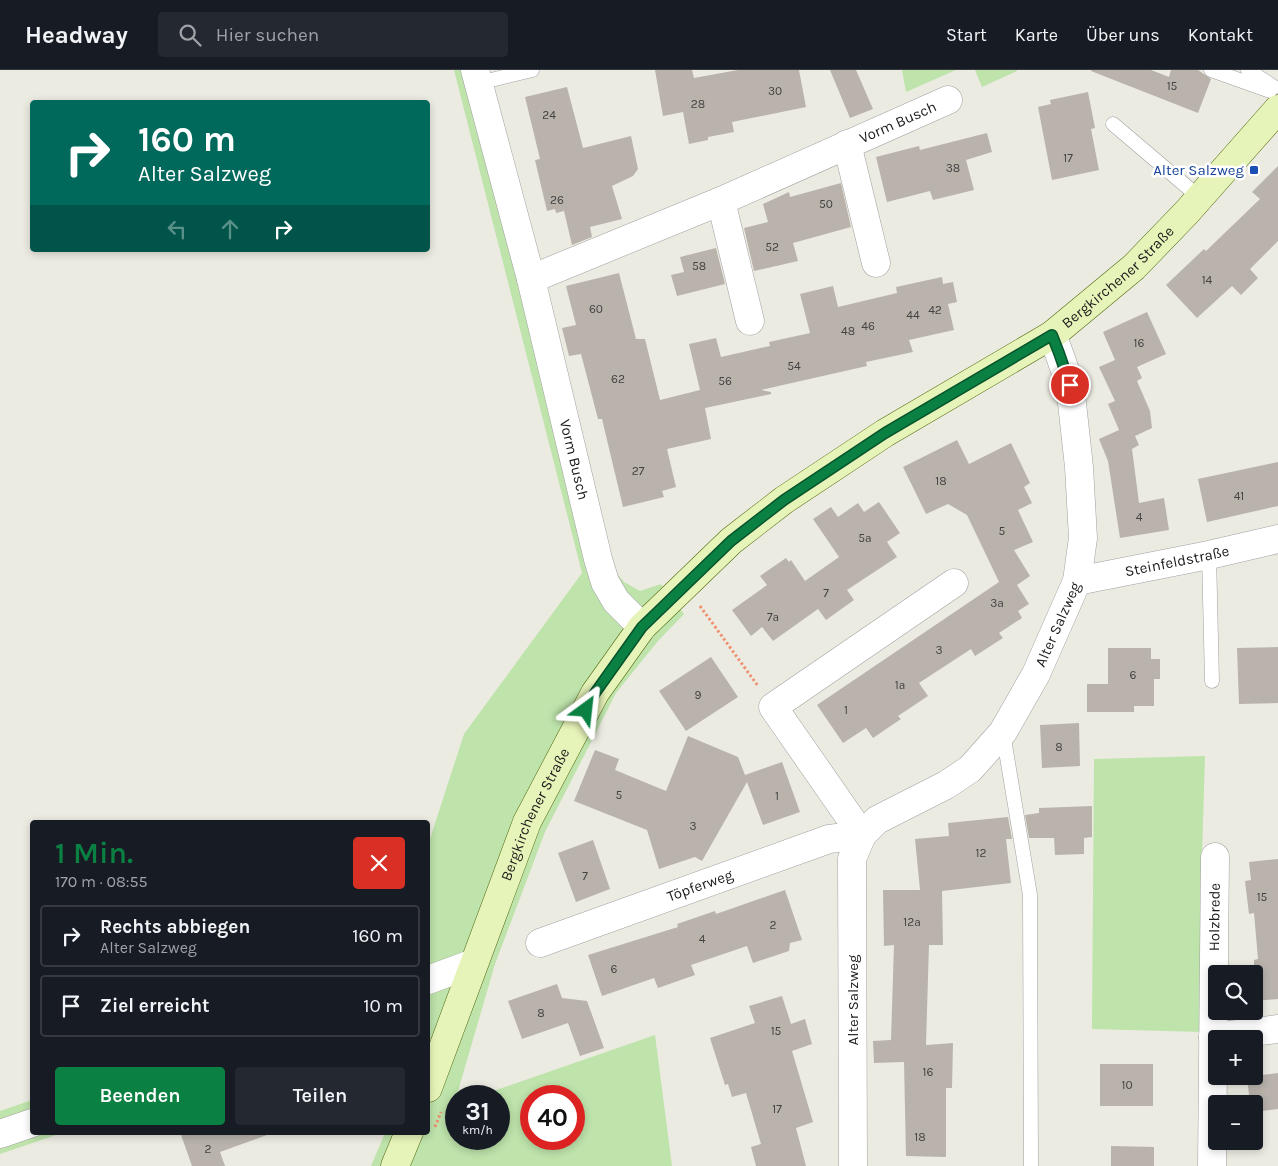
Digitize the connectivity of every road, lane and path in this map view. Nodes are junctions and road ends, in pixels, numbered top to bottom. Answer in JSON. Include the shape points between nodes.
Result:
{"nodes":[{"id":1,"x":532,"y":70,"type":"edge"},
{"id":2,"x":1211,"y":70,"type":"edge"},
{"id":3,"x":1248,"y":70,"type":"edge"},
{"id":4,"x":477,"y":76,"type":"edge"},
{"id":5,"x":1275,"y":97,"type":"edge"},
{"id":6,"x":948,"y":100,"type":"dead end"},
{"id":7,"x":1113,"y":124,"type":"dead end"},
{"id":8,"x":847,"y":144,"type":"junction"},
{"id":9,"x":1199,"y":196,"type":"junction"},
{"id":10,"x":721,"y":200,"type":"junction"},
{"id":11,"x":876,"y":263,"type":"dead end"},
{"id":12,"x":531,"y":280,"type":"junction"},
{"id":13,"x":750,"y":321,"type":"dead end"},
{"id":14,"x":1052,"y":335,"type":"junction"},
{"id":15,"x":1278,"y":539,"type":"edge"},
{"id":16,"x":1209,"y":556,"type":"junction"},
{"id":17,"x":1077,"y":581,"type":"junction"},
{"id":18,"x":954,"y":583,"type":"dead end"},
{"id":19,"x":685,"y":584,"type":"junction"},
{"id":20,"x":642,"y":627,"type":"junction"},
{"id":21,"x":1212,"y":681,"type":"dead end"},
{"id":22,"x":773,"y":707,"type":"junction"},
{"id":23,"x":1003,"y":732,"type":"junction"},
{"id":24,"x":862,"y":835,"type":"junction"},
{"id":25,"x":1215,"y":857,"type":"dead end"},
{"id":26,"x":540,"y":943,"type":"dead end"},
{"id":27,"x":474,"y":963,"type":"junction"},
{"id":28,"x":430,"y":979,"type":"edge"},
{"id":29,"x":1278,"y":1029,"type":"edge"},
{"id":30,"x":1213,"y":1030,"type":"edge"},
{"id":31,"x":1263,"y":1031,"type":"edge"},
{"id":32,"x":1213,"y":1085,"type":"edge"},
{"id":33,"x":435,"y":1098,"type":"edge"},
{"id":34,"x":430,"y":1110,"type":"edge"},
{"id":35,"x":30,"y":1124,"type":"edge"},
{"id":36,"x":0,"y":1134,"type":"edge"},
{"id":37,"x":419,"y":1135,"type":"edge"},
{"id":38,"x":395,"y":1166,"type":"edge"},
{"id":39,"x":853,"y":1166,"type":"edge"},
{"id":40,"x":1031,"y":1166,"type":"edge"},
{"id":41,"x":1212,"y":1166,"type":"edge"}],
"edges":[{"from":1,"to":4,"type":"lane"},
{"from":2,"to":5,"type":"lane"},
{"from":3,"to":5,"type":"lane"},
{"from":4,"to":12,"type":"street","name":"Vorm Busch"},
{"from":5,"to":9,"type":"street","name":"Bergkirchener Straße"},
{"from":6,"to":8,"type":"street","name":"Vorm Busch"},
{"from":7,"to":9,"type":"lane"},
{"from":8,"to":10,"type":"street","name":"Vorm Busch"},
{"from":8,"to":11,"type":"street","name":"Vorm Busch"},
{"from":9,"to":14,"type":"street","name":"Bergkirchener Straße","via":[[1134,267]]},
{"from":10,"to":12,"type":"street","name":"Vorm Busch"},
{"from":10,"to":13,"type":"street"},
{"from":12,"to":20,"type":"street","name":"Vorm Busch","via":[[605,582],[616,601]]},
{"from":14,"to":17,"type":"street","name":"Alter Salzweg","via":[[1070,385],[1079,467],[1083,538]]},
{"from":14,"to":19,"type":"street","name":"Bergkirchener Straße","via":[[885,433],[784,500],[731,541]]},
{"from":15,"to":16,"type":"street","name":"Steinfeldstraße"},
{"from":16,"to":17,"type":"street","name":"Steinfeldstraße"},
{"from":16,"to":21,"type":"lane"},
{"from":17,"to":23,"type":"street","name":"Alter Salzweg","via":[[1036,674]]},
{"from":18,"to":22,"type":"street"},
{"from":19,"to":20,"type":"street","name":"Bergkirchener Straße"},
{"from":19,"to":22,"type":"path"},
{"from":20,"to":27,"type":"street","name":"Bergkirchener Straße","via":[[595,693],[527,822]]},
{"from":22,"to":24,"type":"street"},
{"from":23,"to":24,"type":"street","name":"Alter Salzweg","via":[[970,768],[877,820]]},
{"from":23,"to":40,"type":"lane","via":[[1030,895]]},
{"from":24,"to":26,"type":"street","name":"Töpferweg","via":[[829,839]]},
{"from":24,"to":39,"type":"street","name":"Alter Salzweg","via":[[852,859]]},
{"from":25,"to":30,"type":"street","name":"Holzbrede"},
{"from":27,"to":28,"type":"street"},
{"from":27,"to":33,"type":"street","name":"Bergkirchener Straße"},
{"from":29,"to":31,"type":"street"},
{"from":32,"to":41,"type":"street","name":"Holzbrede"},
{"from":33,"to":34,"type":"path"},
{"from":35,"to":36,"type":"street"},
{"from":37,"to":38,"type":"street"}]}
